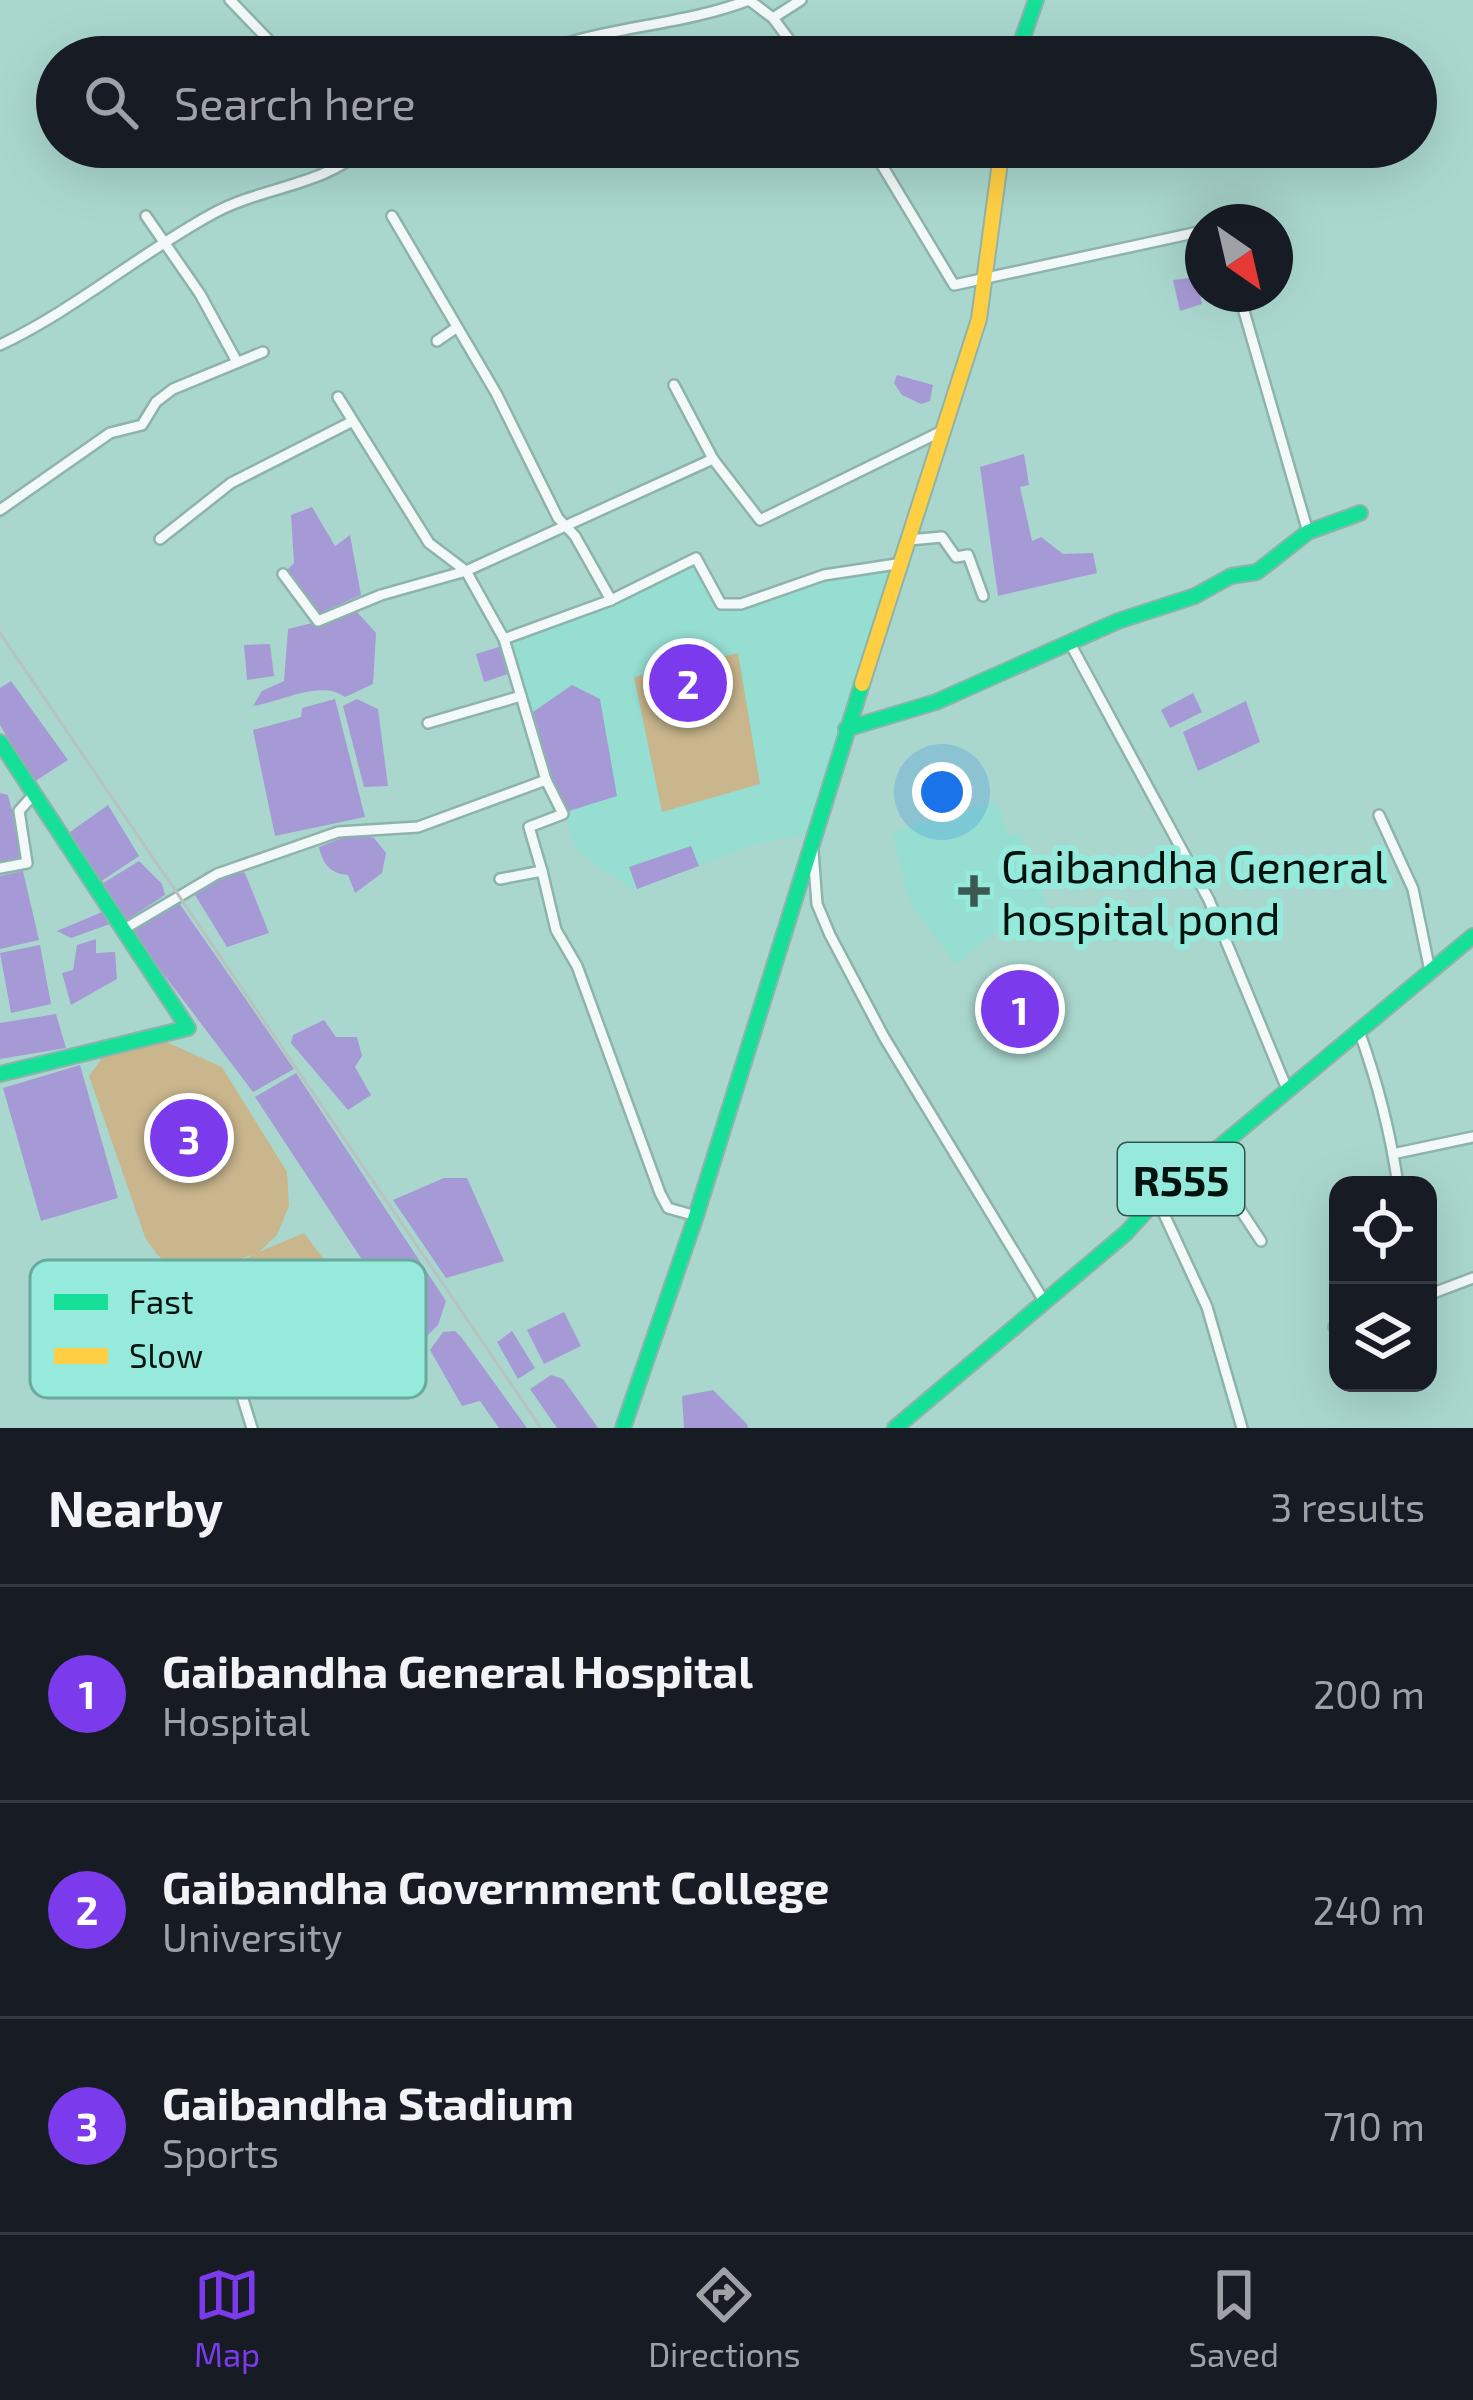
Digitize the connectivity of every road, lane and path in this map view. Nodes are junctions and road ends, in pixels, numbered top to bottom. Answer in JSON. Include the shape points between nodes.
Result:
{"nodes":[{"id":1,"x":230,"y":0,"type":"edge"},
{"id":2,"x":801,"y":0,"type":"edge"},
{"id":3,"x":1036,"y":0,"type":"edge"},
{"id":4,"x":773,"y":18,"type":"junction"},
{"id":5,"x":265,"y":36,"type":"edge"},
{"id":6,"x":604,"y":36,"type":"edge"},
{"id":7,"x":786,"y":36,"type":"edge"},
{"id":8,"x":1023,"y":36,"type":"edge"},
{"id":9,"x":338,"y":168,"type":"edge"},
{"id":10,"x":885,"y":168,"type":"edge"},
{"id":11,"x":999,"y":168,"type":"edge"},
{"id":12,"x":146,"y":216,"type":"dead end"},
{"id":13,"x":392,"y":216,"type":"dead end"},
{"id":14,"x":1185,"y":235,"type":"edge"},
{"id":15,"x":167,"y":244,"type":"junction"},
{"id":16,"x":981,"y":275,"type":"junction"},
{"id":17,"x":1244,"y":312,"type":"edge"},
{"id":18,"x":456,"y":328,"type":"junction"},
{"id":19,"x":437,"y":341,"type":"dead end"},
{"id":20,"x":0,"y":345,"type":"edge"},
{"id":21,"x":263,"y":352,"type":"dead end"},
{"id":22,"x":236,"y":360,"type":"junction"},
{"id":23,"x":674,"y":386,"type":"dead end"},
{"id":24,"x":338,"y":398,"type":"dead end"},
{"id":25,"x":351,"y":422,"type":"junction"},
{"id":26,"x":940,"y":432,"type":"junction"},
{"id":27,"x":712,"y":459,"type":"junction"},
{"id":28,"x":0,"y":510,"type":"edge"},
{"id":29,"x":1360,"y":513,"type":"dead end"},
{"id":30,"x":566,"y":527,"type":"junction"},
{"id":31,"x":1308,"y":532,"type":"junction"},
{"id":32,"x":160,"y":538,"type":"dead end"},
{"id":33,"x":909,"y":540,"type":"junction"},
{"id":34,"x":903,"y":563,"type":"junction"},
{"id":35,"x":466,"y":572,"type":"junction"},
{"id":36,"x":283,"y":574,"type":"dead end"},
{"id":37,"x":982,"y":596,"type":"dead end"},
{"id":38,"x":611,"y":600,"type":"junction"},
{"id":39,"x":504,"y":639,"type":"junction"},
{"id":40,"x":1070,"y":644,"type":"junction"},
{"id":41,"x":521,"y":696,"type":"junction"},
{"id":42,"x":428,"y":723,"type":"dead end"},
{"id":43,"x":846,"y":728,"type":"junction"},
{"id":44,"x":0,"y":742,"type":"edge"},
{"id":45,"x":546,"y":780,"type":"junction"},
{"id":46,"x":35,"y":794,"type":"junction"},
{"id":47,"x":1378,"y":815,"type":"dead end"},
{"id":48,"x":813,"y":851,"type":"junction"},
{"id":49,"x":0,"y":868,"type":"edge"},
{"id":50,"x":542,"y":871,"type":"junction"},
{"id":51,"x":500,"y":879,"type":"dead end"},
{"id":52,"x":126,"y":928,"type":"junction"},
{"id":53,"x":1473,"y":936,"type":"edge"},
{"id":54,"x":1430,"y":971,"type":"junction"},
{"id":55,"x":1359,"y":1031,"type":"junction"},
{"id":56,"x":0,"y":1074,"type":"edge"},
{"id":57,"x":1287,"y":1089,"type":"junction"},
{"id":58,"x":1473,"y":1137,"type":"edge"},
{"id":59,"x":1397,"y":1153,"type":"junction"},
{"id":60,"x":1206,"y":1158,"type":"junction"},
{"id":61,"x":1397,"y":1176,"type":"edge"},
{"id":62,"x":1157,"y":1199,"type":"junction"},
{"id":63,"x":697,"y":1216,"type":"junction"},
{"id":64,"x":1261,"y":1241,"type":"dead end"},
{"id":65,"x":1473,"y":1278,"type":"edge"},
{"id":66,"x":1437,"y":1292,"type":"edge"},
{"id":67,"x":1044,"y":1301,"type":"junction"},
{"id":68,"x":243,"y":1398,"type":"edge"},
{"id":69,"x":252,"y":1428,"type":"edge"},
{"id":70,"x":623,"y":1428,"type":"edge"},
{"id":71,"x":895,"y":1428,"type":"edge"},
{"id":72,"x":1242,"y":1428,"type":"edge"}],
"edges":[{"from":1,"to":5,"type":"street"},
{"from":2,"to":4,"type":"street"},
{"from":3,"to":8,"type":"main road"},
{"from":4,"to":6,"type":"street","via":[[749,0]]},
{"from":4,"to":7,"type":"street"},
{"from":9,"to":15,"type":"street","via":[[215,212]]},
{"from":10,"to":16,"type":"street","via":[[942,272],[953,284]]},
{"from":11,"to":16,"type":"main road"},
{"from":12,"to":15,"type":"street"},
{"from":13,"to":18,"type":"street"},
{"from":14,"to":16,"type":"street"},
{"from":15,"to":20,"type":"street"},
{"from":15,"to":22,"type":"street"},
{"from":16,"to":26,"type":"main road","via":[[979,319]]},
{"from":17,"to":31,"type":"street"},
{"from":18,"to":19,"type":"street"},
{"from":18,"to":30,"type":"street"},
{"from":21,"to":22,"type":"street"},
{"from":22,"to":28,"type":"street","via":[[173,389],[142,425],[110,433]]},
{"from":23,"to":27,"type":"street"},
{"from":24,"to":25,"type":"street"},
{"from":25,"to":32,"type":"street","via":[[231,483]]},
{"from":25,"to":35,"type":"street","via":[[429,543]]},
{"from":26,"to":27,"type":"street","via":[[760,520]]},
{"from":26,"to":33,"type":"main road"},
{"from":27,"to":30,"type":"street"},
{"from":29,"to":31,"type":"main road"},
{"from":30,"to":35,"type":"street"},
{"from":30,"to":38,"type":"street"},
{"from":31,"to":40,"type":"main road","via":[[1257,572]]},
{"from":33,"to":34,"type":"main road"},
{"from":33,"to":37,"type":"street","via":[[946,538],[956,556],[968,555]]},
{"from":34,"to":38,"type":"street","via":[[721,604],[696,558]]},
{"from":34,"to":43,"type":"main road"},
{"from":35,"to":36,"type":"street","via":[[318,621]]},
{"from":35,"to":39,"type":"street"},
{"from":38,"to":39,"type":"street"},
{"from":39,"to":41,"type":"street"},
{"from":40,"to":43,"type":"main road","via":[[935,702]]},
{"from":40,"to":57,"type":"street","via":[[1209,900]]},
{"from":41,"to":42,"type":"street"},
{"from":41,"to":45,"type":"street"},
{"from":43,"to":48,"type":"main road"},
{"from":44,"to":46,"type":"main road"},
{"from":45,"to":50,"type":"street","via":[[563,814],[530,827]]},
{"from":45,"to":52,"type":"street","via":[[418,827],[338,832],[217,874]]},
{"from":46,"to":49,"type":"street","via":[[19,812],[27,863]]},
{"from":46,"to":52,"type":"main road"},
{"from":47,"to":54,"type":"street","via":[[1413,889]]},
{"from":48,"to":63,"type":"main road"},
{"from":48,"to":67,"type":"street","via":[[830,935]]},
{"from":50,"to":51,"type":"street"},
{"from":50,"to":63,"type":"street","via":[[556,930],[577,966],[660,1193],[668,1208]]},
{"from":52,"to":56,"type":"main road","via":[[188,1028]]},
{"from":53,"to":54,"type":"main road","number":"R555","via":[[1456,959]]},
{"from":54,"to":55,"type":"main road","number":"R555"},
{"from":55,"to":57,"type":"main road","number":"R555"},
{"from":55,"to":59,"type":"street"},
{"from":57,"to":60,"type":"main road","number":"R555"},
{"from":58,"to":59,"type":"street"},
{"from":59,"to":61,"type":"street"},
{"from":60,"to":62,"type":"main road","number":"R555"},
{"from":60,"to":64,"type":"street"},
{"from":62,"to":67,"type":"main road","number":"R555"},
{"from":62,"to":72,"type":"street","via":[[1207,1306]]},
{"from":63,"to":70,"type":"main road"},
{"from":65,"to":66,"type":"street"},
{"from":67,"to":71,"type":"main road","number":"R555"},
{"from":68,"to":69,"type":"street"}]}
